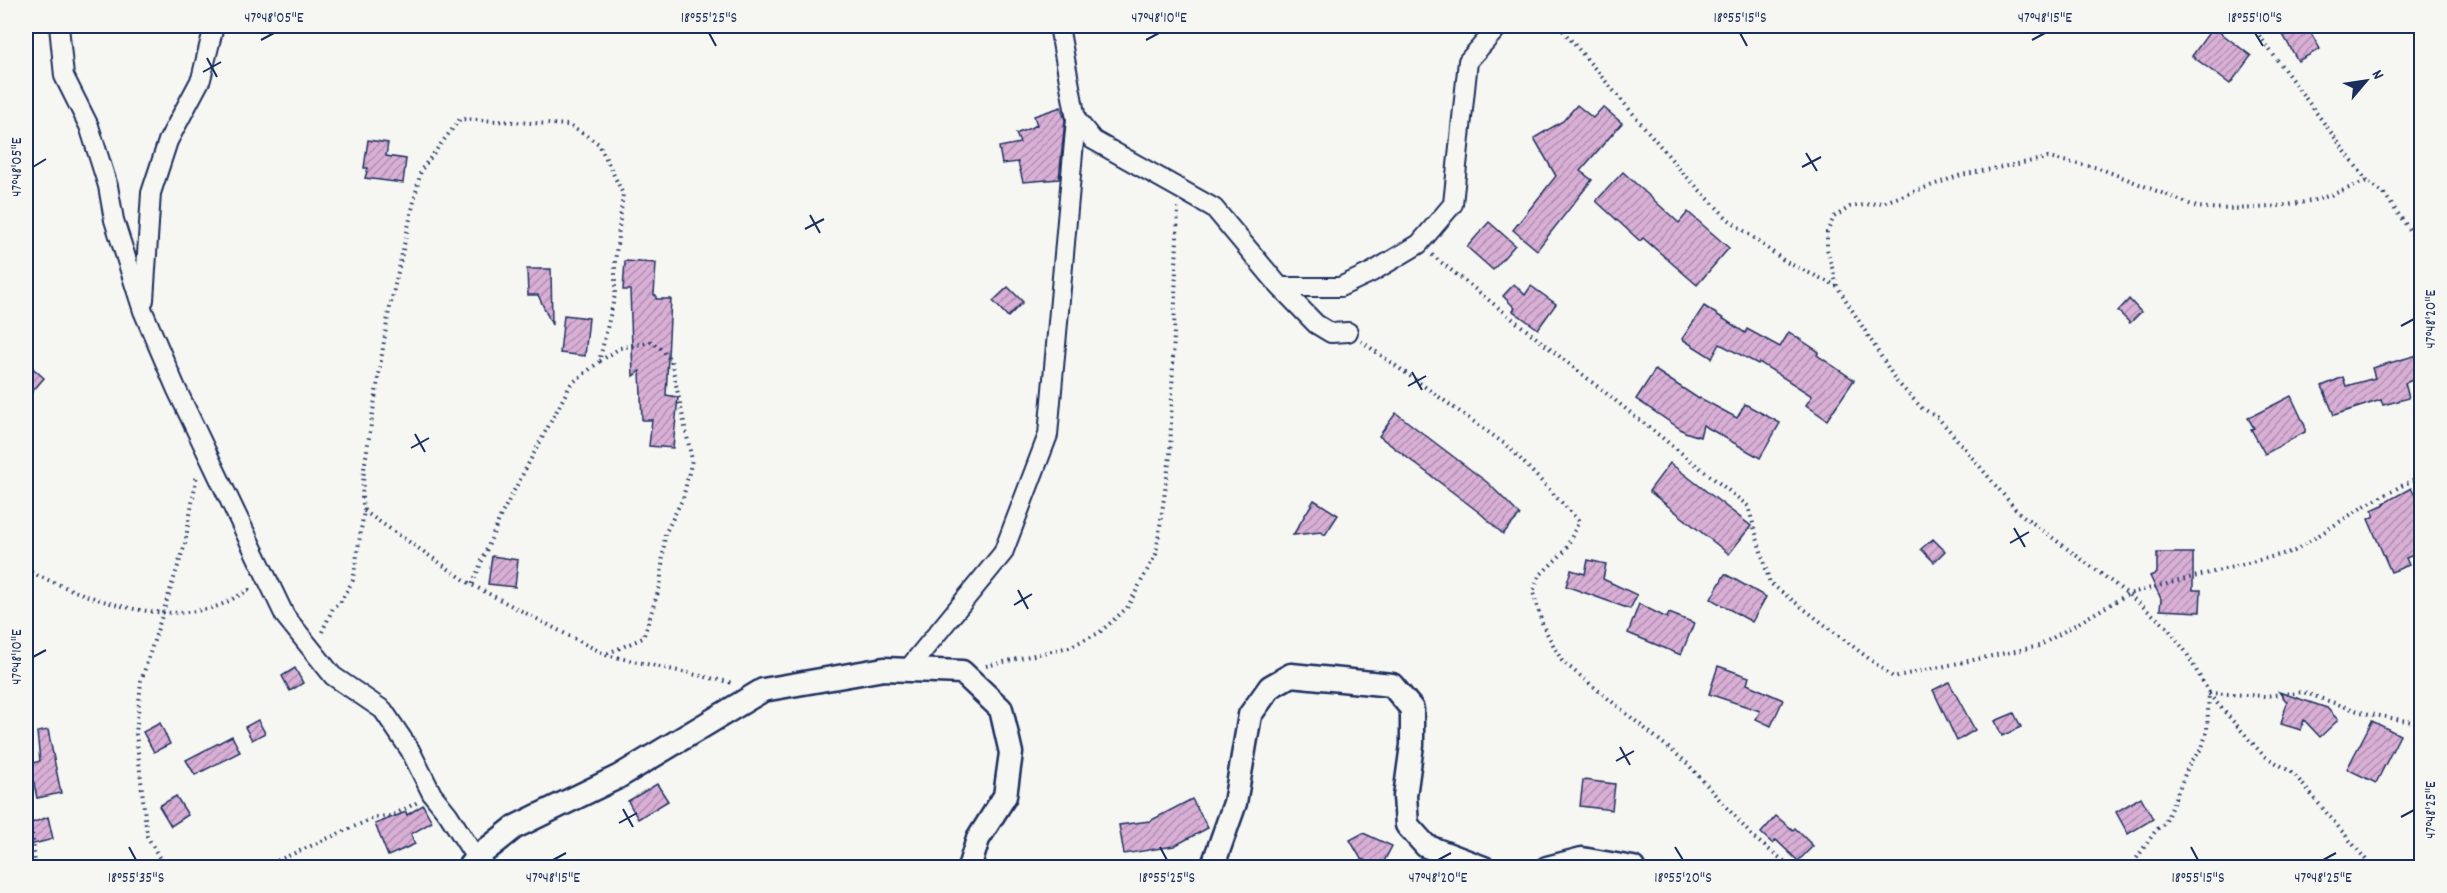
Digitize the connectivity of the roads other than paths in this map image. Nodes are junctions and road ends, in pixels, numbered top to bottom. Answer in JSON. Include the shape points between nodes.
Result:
{"nodes":[{"id":1,"x":59,"y":26,"type":"edge"},
{"id":2,"x":214,"y":26,"type":"edge"},
{"id":3,"x":1059,"y":26,"type":"edge"},
{"id":4,"x":1498,"y":26,"type":"edge"},
{"id":5,"x":1076,"y":119,"type":"junction"},
{"id":6,"x":1280,"y":286,"type":"junction"},
{"id":7,"x":143,"y":311,"type":"junction"},
{"id":8,"x":1348,"y":332,"type":"road end"},
{"id":9,"x":908,"y":669,"type":"junction"},
{"id":10,"x":472,"y":863,"type":"edge"},
{"id":11,"x":969,"y":867,"type":"edge"},
{"id":12,"x":1212,"y":867,"type":"edge"},
{"id":13,"x":1484,"y":867,"type":"edge"},
{"id":14,"x":1547,"y":867,"type":"edge"},
{"id":15,"x":1633,"y":867,"type":"edge"}],
"edges":[{"from":1,"to":7,"type":"street","via":[[64,76],[89,126]]},
{"from":2,"to":7,"type":"street","via":[[201,79],[168,141],[151,193]]},
{"from":3,"to":5,"type":"street"},
{"from":4,"to":6,"type":"street","via":[[1468,61],[1453,204],[1419,244],[1372,272],[1340,287]]},
{"from":5,"to":6,"type":"street","via":[[1093,140],[1214,208]]},
{"from":5,"to":9,"type":"street","via":[[1048,435],[1003,553]]},
{"from":6,"to":8,"type":"street","via":[[1316,324],[1332,333]]},
{"from":7,"to":10,"type":"street","via":[[285,616],[333,676],[383,710],[448,814]]},
{"from":9,"to":10,"type":"street","via":[[884,669],[763,690],[618,777],[515,827]]},
{"from":9,"to":11,"type":"street","via":[[962,672],[1001,708],[1011,753],[1005,796],[978,839]]},
{"from":12,"to":13,"type":"street","via":[[1234,803],[1250,715],[1270,687],[1291,675],[1392,686],[1412,709],[1405,796],[1407,825],[1426,846]]},
{"from":14,"to":15,"type":"street","via":[[1582,859]]}]}
